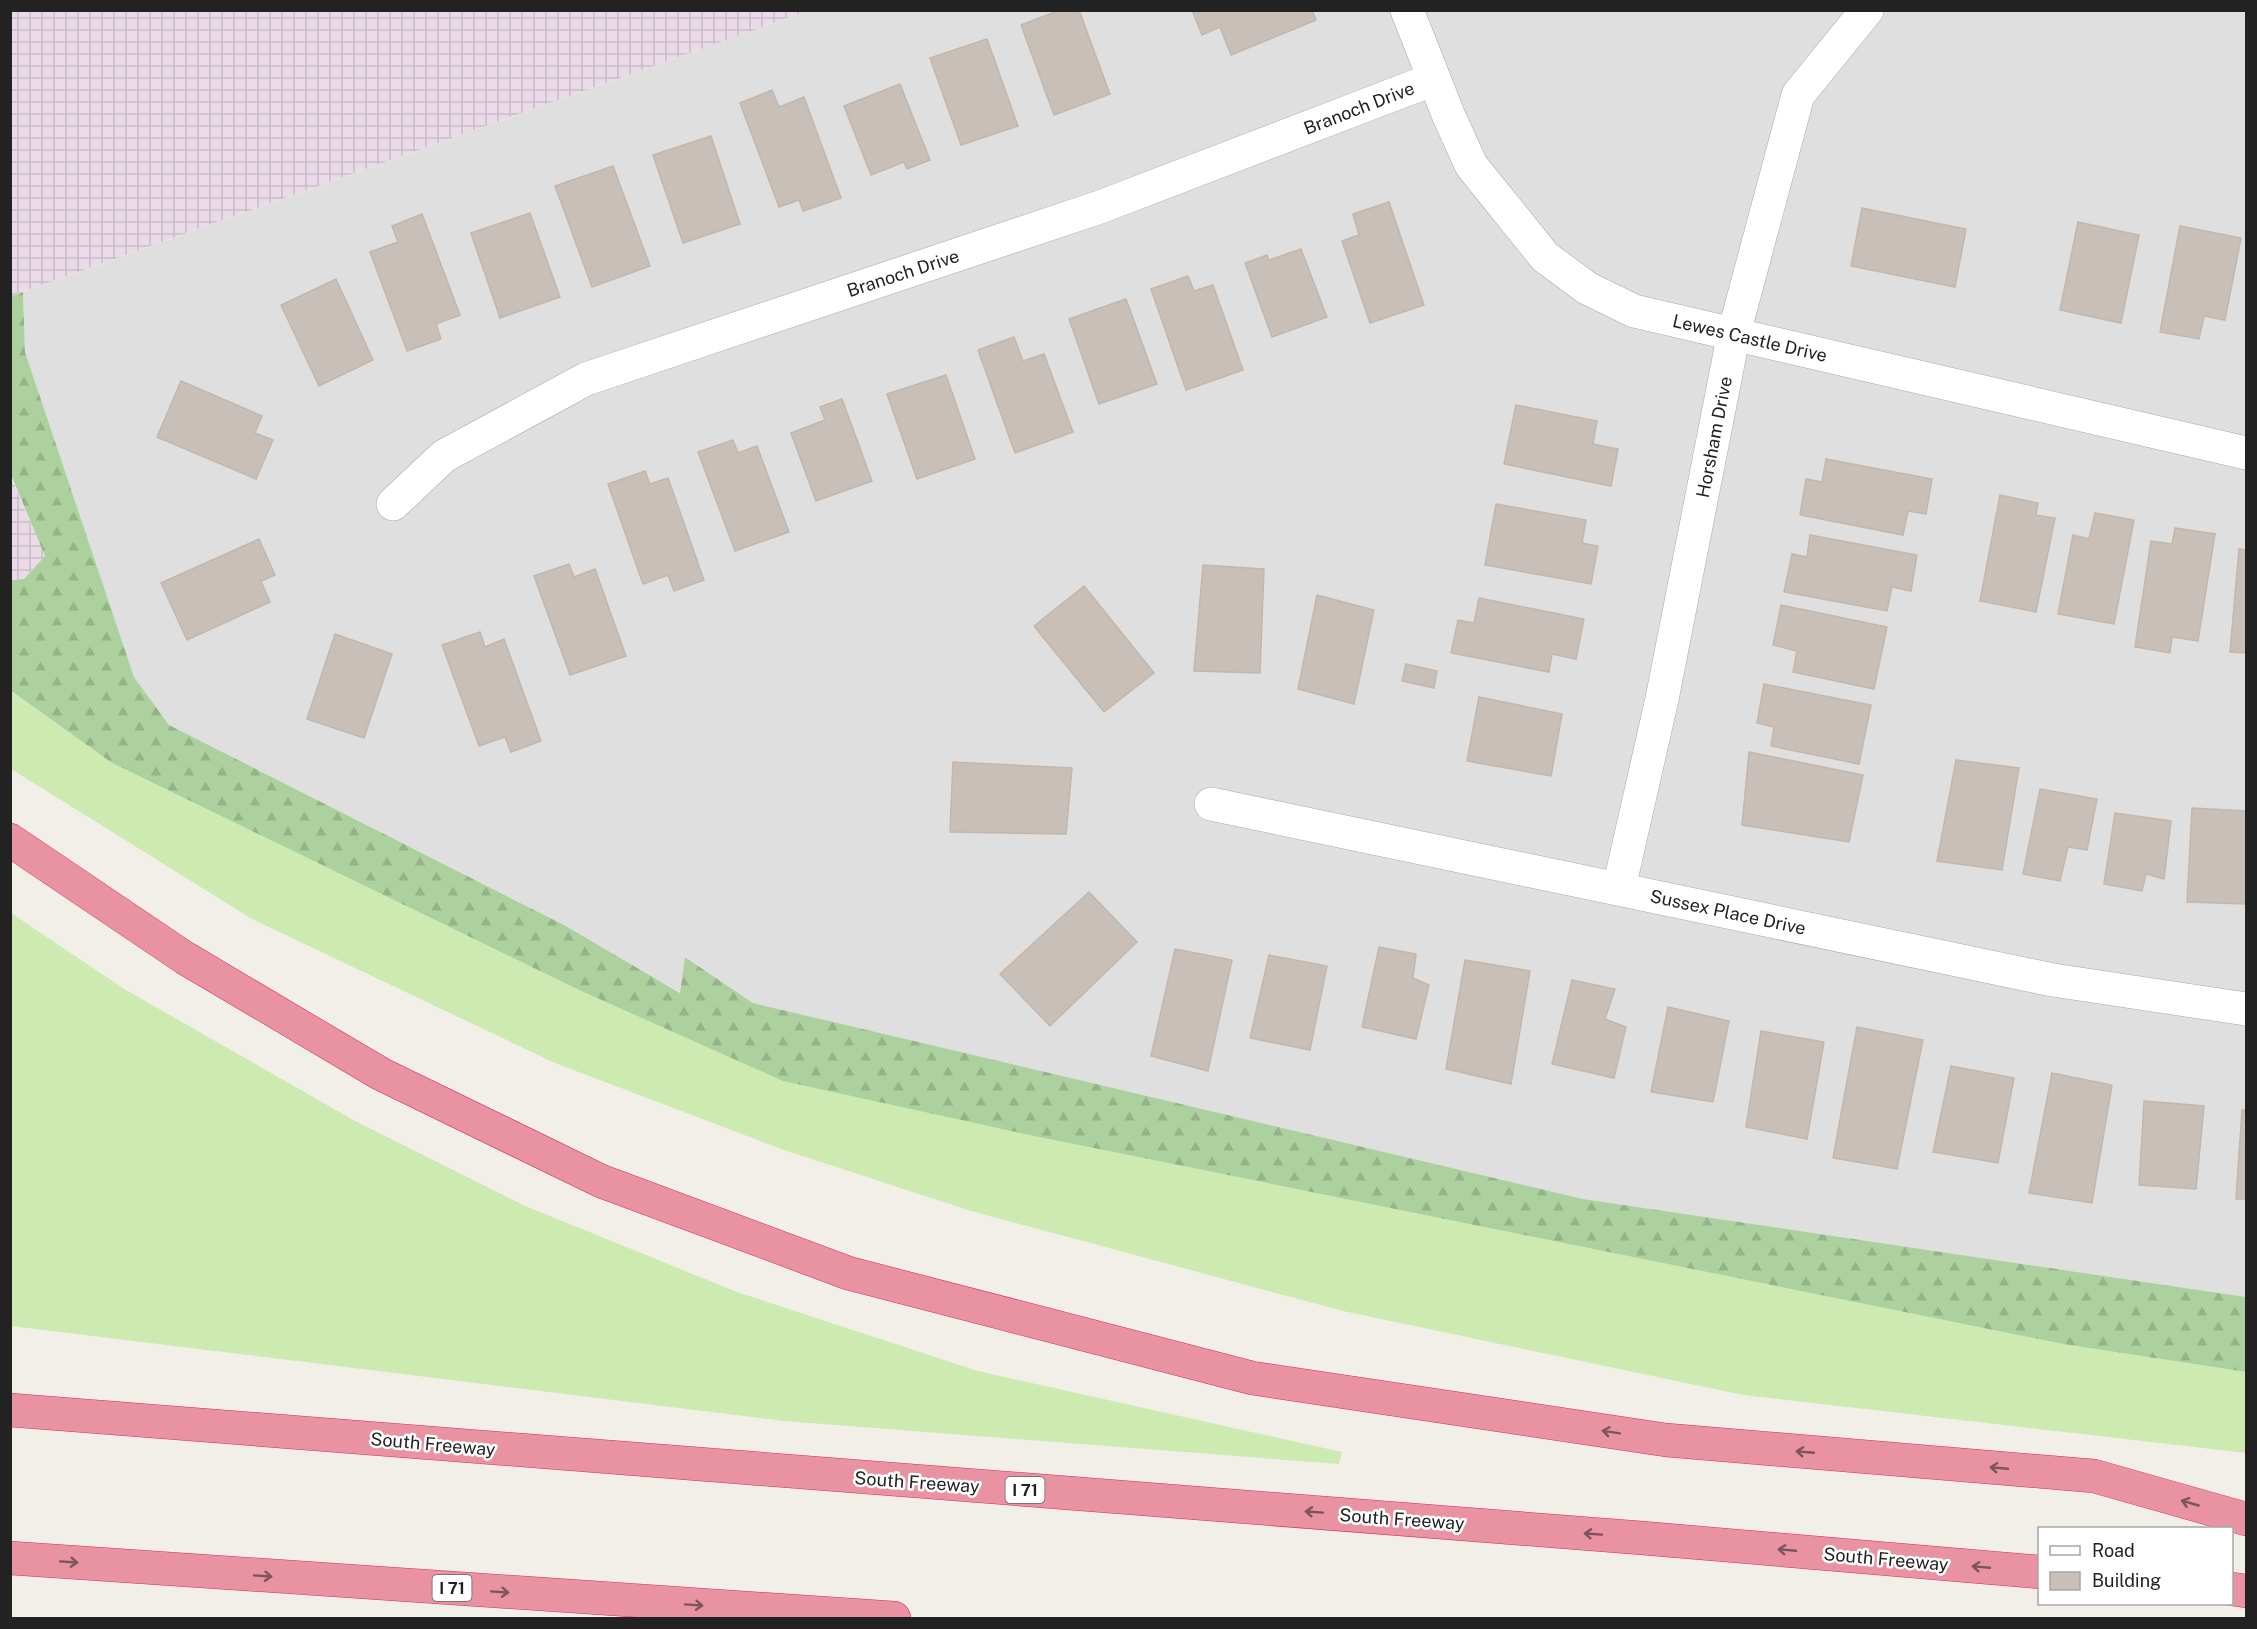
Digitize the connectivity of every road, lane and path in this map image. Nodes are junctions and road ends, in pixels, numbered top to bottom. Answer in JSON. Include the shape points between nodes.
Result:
{"nodes":[{"id":1,"x":1407,"y":10,"type":"edge"},
{"id":2,"x":1867,"y":10,"type":"edge"},
{"id":3,"x":1434,"y":79,"type":"junction"},
{"id":4,"x":1734,"y":333,"type":"junction"},
{"id":5,"x":2247,"y":453,"type":"edge"},
{"id":6,"x":393,"y":504,"type":"dead end"},
{"id":7,"x":1211,"y":804,"type":"dead end"},
{"id":8,"x":10,"y":840,"type":"edge"},
{"id":9,"x":1618,"y":888,"type":"junction"},
{"id":10,"x":2247,"y":1009,"type":"edge"},
{"id":11,"x":10,"y":1410,"type":"edge"},
{"id":12,"x":2247,"y":1519,"type":"edge"},
{"id":13,"x":10,"y":1558,"type":"edge"},
{"id":14,"x":2038,"y":1572,"type":"edge"},
{"id":15,"x":894,"y":1618,"type":"edge"}],
"edges":[{"from":1,"to":3,"type":"street","name":"Lewes Castle Drive"},
{"from":2,"to":4,"type":"street","name":"Horsham Drive","via":[[1798,95]]},
{"from":3,"to":4,"type":"street","name":"Lewes Castle Drive","via":[[1471,165],[1545,256],[1587,288],[1634,311]]},
{"from":3,"to":6,"type":"street","name":"Branoch Drive","via":[[1100,207],[586,379],[444,456]]},
{"from":4,"to":5,"type":"street","name":"Lewes Castle Drive"},
{"from":4,"to":9,"type":"street","name":"Horsham Drive","via":[[1662,699]]},
{"from":7,"to":9,"type":"street","name":"Sussex Place Drive"},
{"from":12,"to":8,"type":"highway","one_way":true,"via":[[2094,1476],[1666,1440],[1251,1378],[848,1273],[601,1181],[381,1074],[185,958]]},
{"from":9,"to":10,"type":"street","name":"Sussex Place Drive","via":[[2053,980]]},
{"from":14,"to":11,"type":"highway","name":"South Freeway","number":"I 71","one_way":true},
{"from":13,"to":15,"type":"highway","number":"I 71","one_way":true}]}
